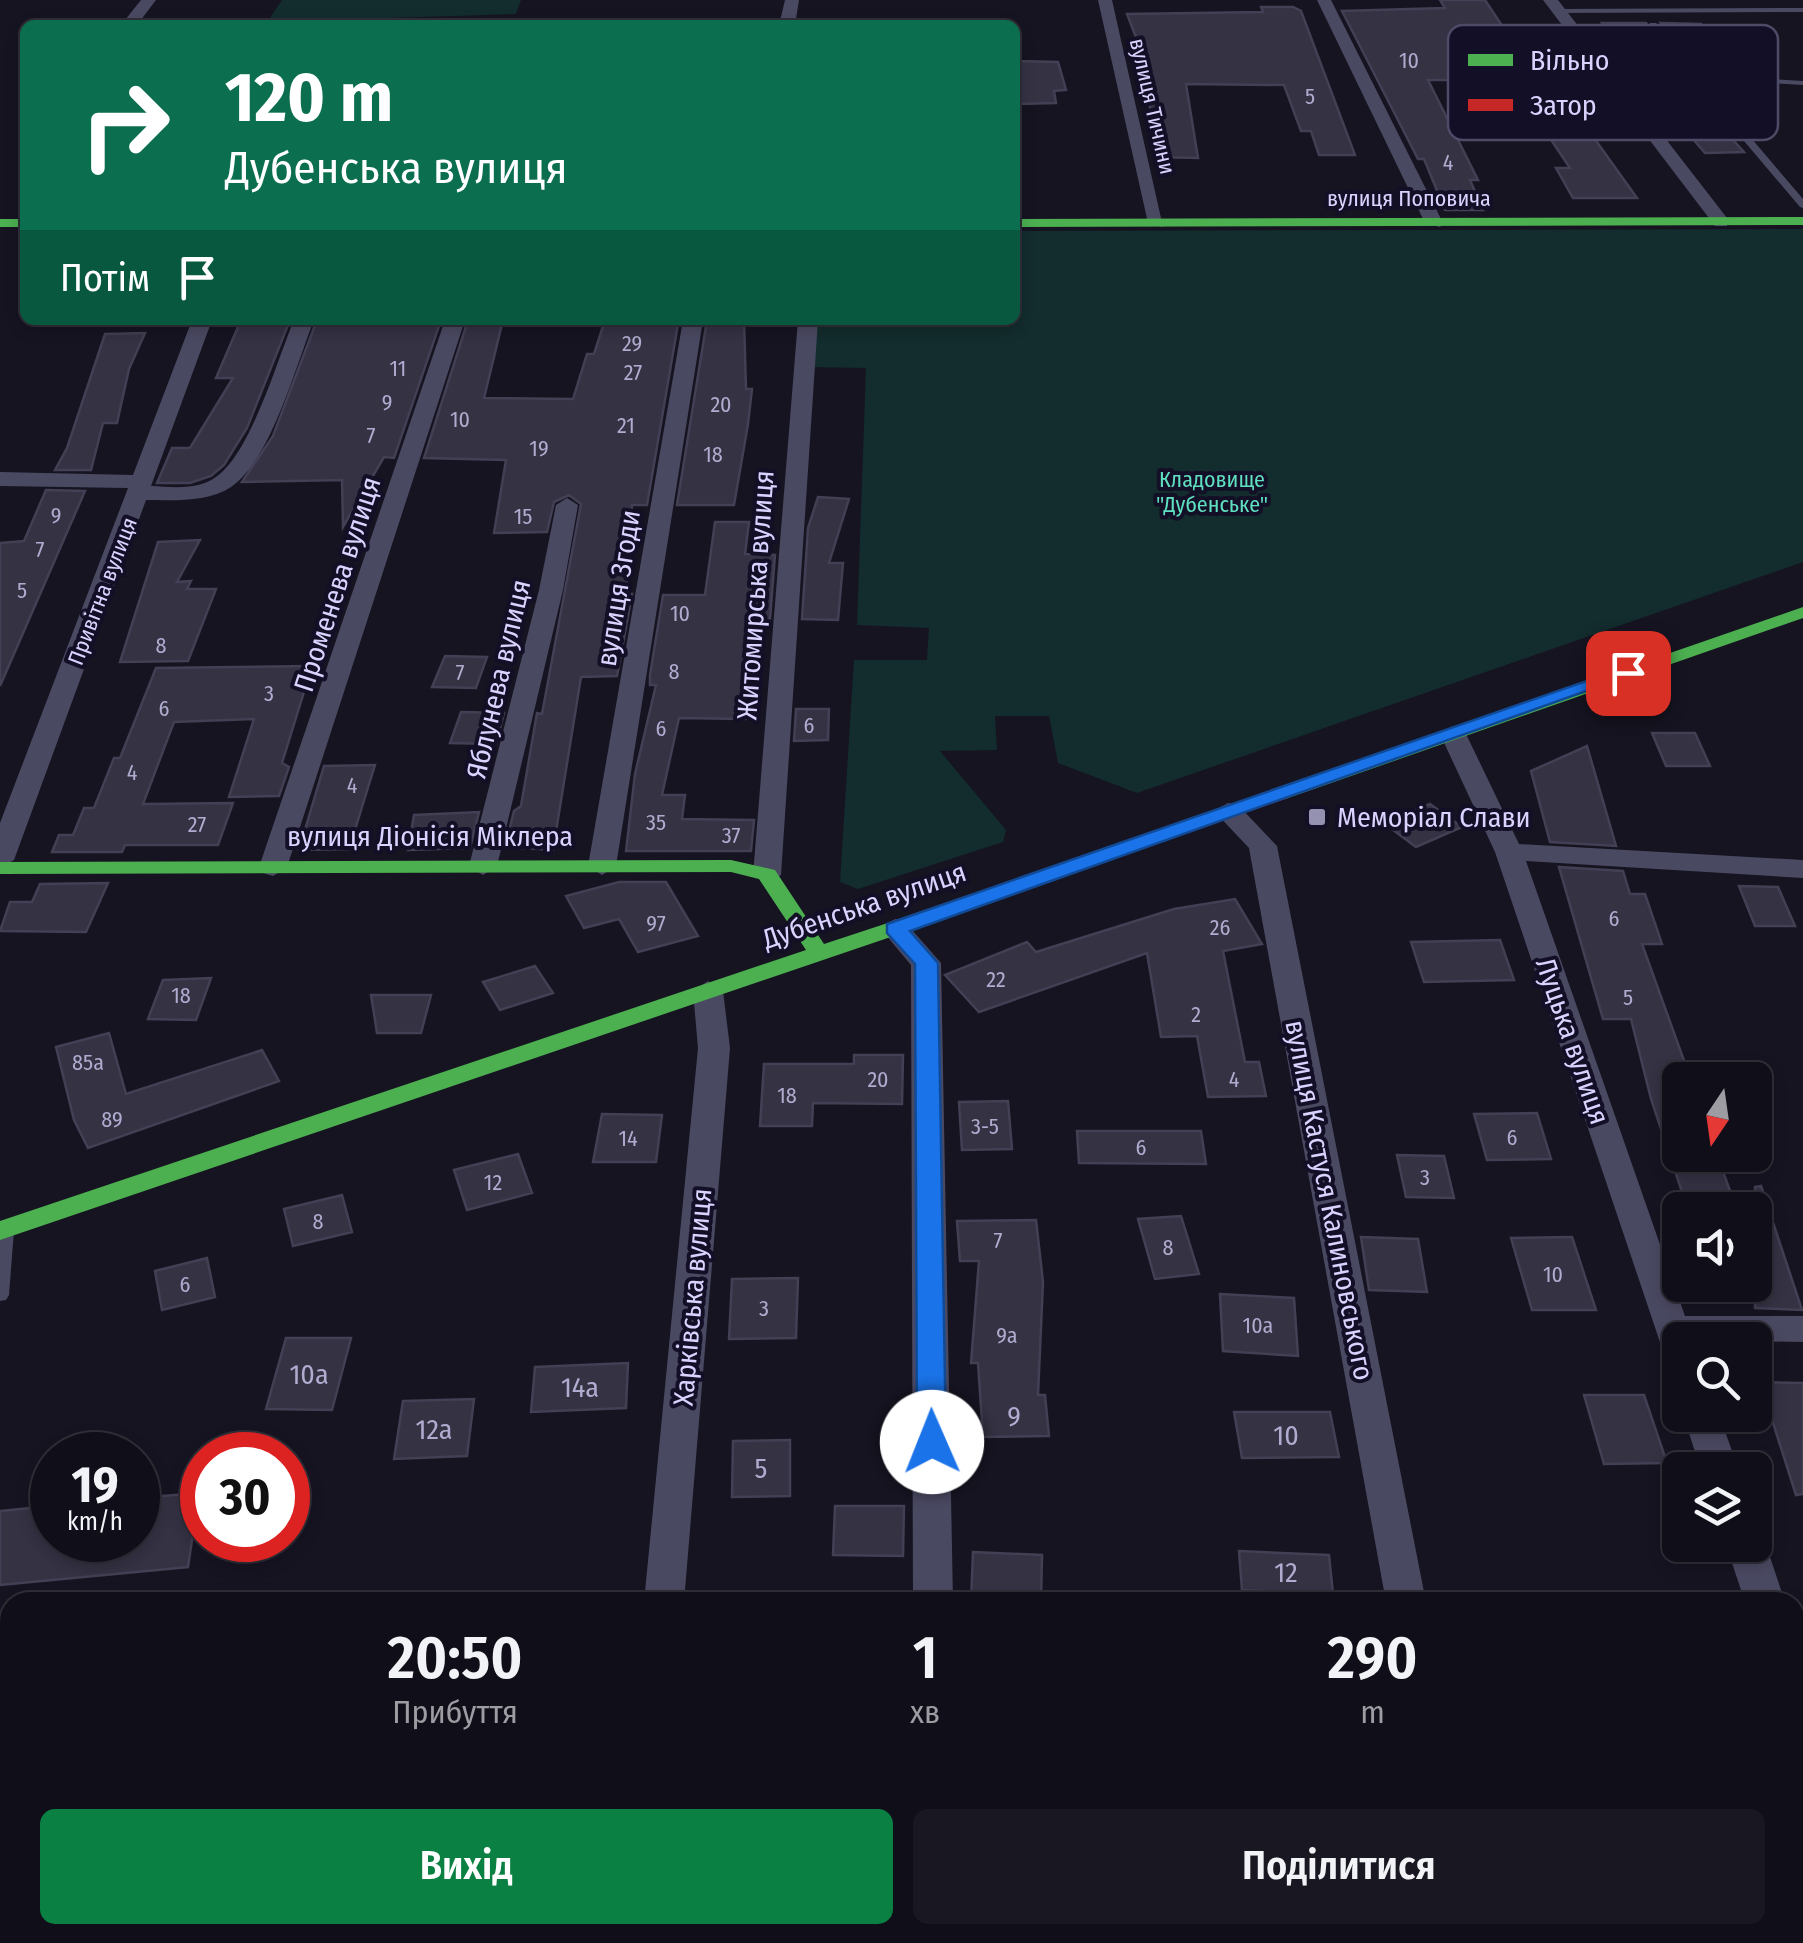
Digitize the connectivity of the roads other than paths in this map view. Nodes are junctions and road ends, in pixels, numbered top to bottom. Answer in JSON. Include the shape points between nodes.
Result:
{"nodes":[{"id":1,"x":148,"y":0,"type":"edge"},
{"id":2,"x":1104,"y":0,"type":"edge"},
{"id":3,"x":1324,"y":0,"type":"edge"},
{"id":4,"x":1554,"y":5,"type":"edge"},
{"id":5,"x":1803,"y":10,"type":"edge"},
{"id":6,"x":133,"y":20,"type":"edge"},
{"id":7,"x":1569,"y":25,"type":"edge"},
{"id":8,"x":1778,"y":81,"type":"edge"},
{"id":9,"x":1803,"y":82,"type":"edge"},
{"id":10,"x":1658,"y":140,"type":"edge"},
{"id":11,"x":1748,"y":140,"type":"edge"},
{"id":12,"x":1803,"y":205,"type":"edge"},
{"id":13,"x":1803,"y":221,"type":"edge"},
{"id":14,"x":1721,"y":222,"type":"junction"},
{"id":15,"x":1020,"y":223,"type":"edge"},
{"id":16,"x":1156,"y":223,"type":"junction"},
{"id":17,"x":1434,"y":223,"type":"junction"},
{"id":18,"x":200,"y":325,"type":"edge"},
{"id":19,"x":302,"y":325,"type":"edge"},
{"id":20,"x":453,"y":325,"type":"edge"},
{"id":21,"x":692,"y":325,"type":"edge"},
{"id":22,"x":808,"y":325,"type":"edge"},
{"id":23,"x":0,"y":479,"type":"edge"},
{"id":24,"x":140,"y":488,"type":"junction"},
{"id":25,"x":566,"y":505,"type":"dead end"},
{"id":26,"x":1803,"y":612,"type":"edge"},
{"id":27,"x":1453,"y":734,"type":"junction"},
{"id":28,"x":1228,"y":811,"type":"junction"},
{"id":29,"x":1509,"y":852,"type":"junction"},
{"id":30,"x":0,"y":864,"type":"edge"},
{"id":31,"x":484,"y":866,"type":"junction"},
{"id":32,"x":602,"y":866,"type":"junction"},
{"id":33,"x":274,"y":867,"type":"junction"},
{"id":34,"x":1803,"y":868,"type":"edge"},
{"id":35,"x":766,"y":875,"type":"junction"},
{"id":36,"x":895,"y":928,"type":"junction"},
{"id":37,"x":818,"y":952,"type":"junction"},
{"id":38,"x":708,"y":991,"type":"junction"},
{"id":39,"x":2,"y":1230,"type":"edge"},
{"id":40,"x":0,"y":1295,"type":"edge"},
{"id":41,"x":1670,"y":1322,"type":"edge"},
{"id":42,"x":1803,"y":1330,"type":"edge"},
{"id":43,"x":1772,"y":1333,"type":"edge"},
{"id":44,"x":1752,"y":1562,"type":"edge"},
{"id":45,"x":665,"y":1592,"type":"edge"},
{"id":46,"x":933,"y":1592,"type":"edge"},
{"id":47,"x":1404,"y":1592,"type":"edge"},
{"id":48,"x":1762,"y":1592,"type":"edge"}],
"edges":[{"from":1,"to":6,"type":"street"},
{"from":2,"to":16,"type":"street","name":"вулиця Тичини"},
{"from":3,"to":17,"type":"street"},
{"from":4,"to":5,"type":"lane"},
{"from":4,"to":7,"type":"street"},
{"from":8,"to":9,"type":"lane"},
{"from":10,"to":14,"type":"street"},
{"from":11,"to":12,"type":"lane"},
{"from":13,"to":14,"type":"street","name":"вулиця Поповича"},
{"from":14,"to":17,"type":"street","name":"вулиця Поповича"},
{"from":15,"to":16,"type":"street","name":"вулиця Поповича"},
{"from":16,"to":17,"type":"street","name":"вулиця Поповича"},
{"from":18,"to":24,"type":"street","name":"Привітна вулиця"},
{"from":19,"to":24,"type":"street","via":[[232,476],[206,490]]},
{"from":20,"to":33,"type":"street","name":"Променева вулиця"},
{"from":21,"to":32,"type":"street","name":"вулиця Згоди"},
{"from":22,"to":35,"type":"street","name":"Житомирська вулиця"},
{"from":23,"to":24,"type":"street"},
{"from":24,"to":30,"type":"street","name":"Привітна вулиця"},
{"from":25,"to":31,"type":"street","name":"Яблунева вулиця"},
{"from":26,"to":27,"type":"street","name":"Дубенська вулиця"},
{"from":27,"to":28,"type":"street","name":"Дубенська вулиця"},
{"from":27,"to":29,"type":"street","name":"Луцька вулиця"},
{"from":28,"to":36,"type":"street","name":"Дубенська вулиця"},
{"from":28,"to":47,"type":"street","name":"вулиця Кастуся Калиновського","via":[[1263,846]]},
{"from":29,"to":34,"type":"street"},
{"from":29,"to":41,"type":"street","name":"Луцька вулиця"},
{"from":30,"to":33,"type":"street","name":"вулиця Діонісія Міклера"},
{"from":31,"to":32,"type":"street","name":"вулиця Діонісія Міклера"},
{"from":31,"to":33,"type":"street","name":"вулиця Діонісія Міклера"},
{"from":32,"to":35,"type":"street","name":"вулиця Діонісія Міклера","via":[[731,866]]},
{"from":35,"to":37,"type":"street"},
{"from":36,"to":37,"type":"street","name":"Дубенська вулиця"},
{"from":36,"to":46,"type":"street","via":[[926,963]]},
{"from":37,"to":38,"type":"street","name":"Дубенська вулиця"},
{"from":38,"to":39,"type":"street","name":"Дубенська вулиця"},
{"from":38,"to":45,"type":"street","name":"Харківська вулиця","via":[[714,1048]]},
{"from":39,"to":40,"type":"lane"},
{"from":42,"to":43,"type":"street"},
{"from":44,"to":48,"type":"street"}]}
